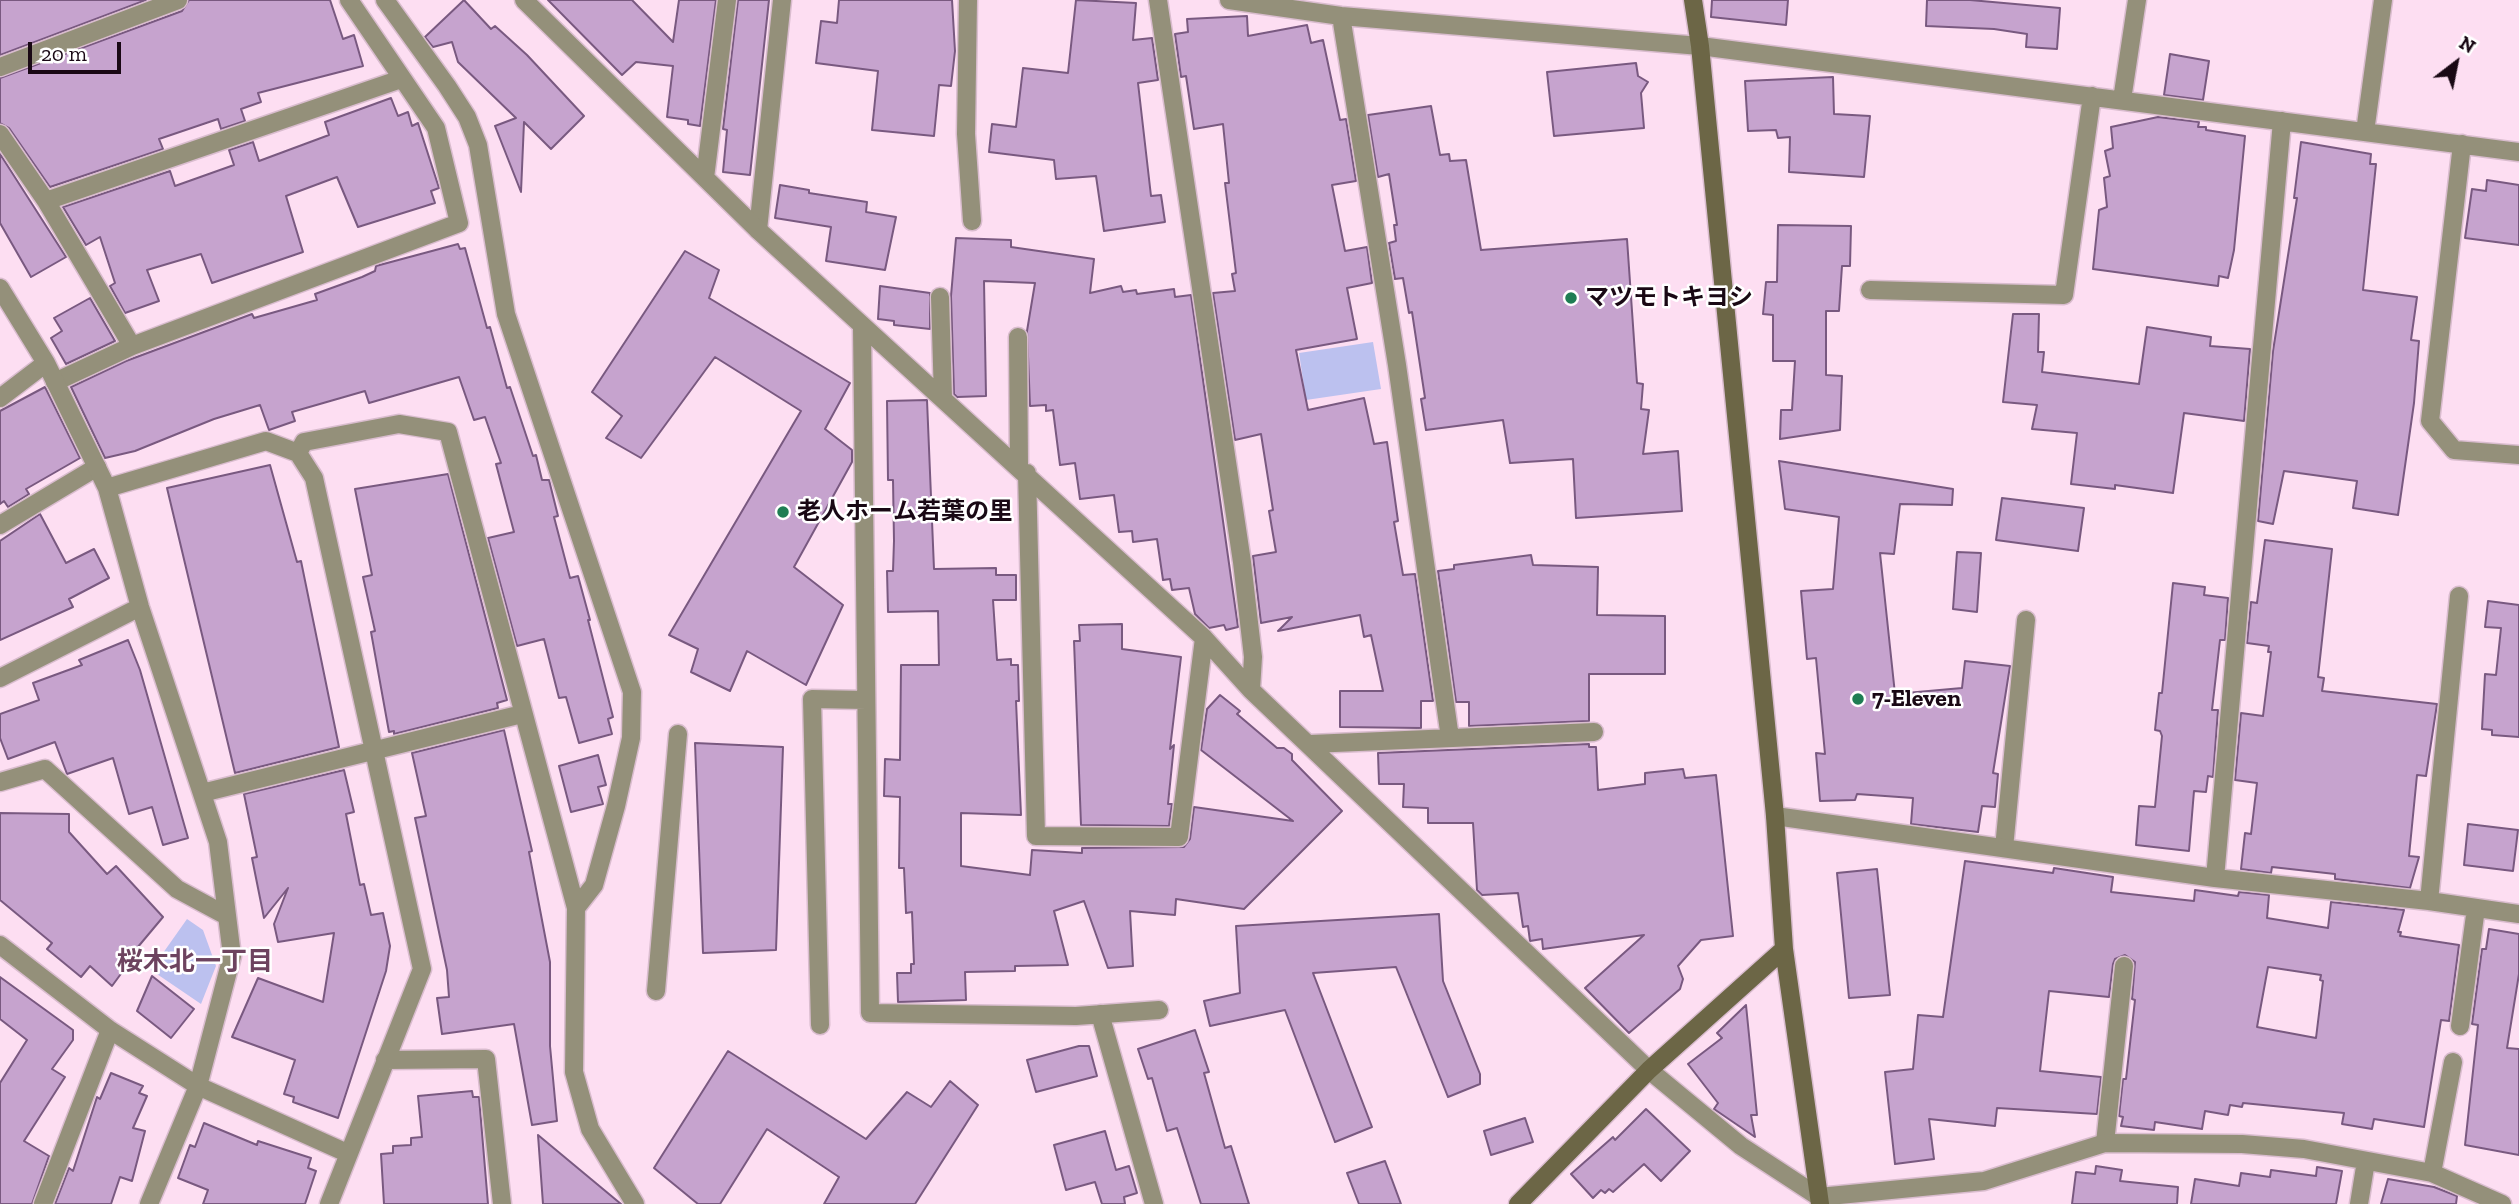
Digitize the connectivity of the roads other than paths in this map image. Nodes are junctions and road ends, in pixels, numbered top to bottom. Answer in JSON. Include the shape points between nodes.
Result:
{"nodes":[{"id":1,"x":178,"y":0,"type":"edge"},
{"id":2,"x":349,"y":0,"type":"edge"},
{"id":3,"x":385,"y":0,"type":"edge"},
{"id":4,"x":524,"y":0,"type":"edge"},
{"id":5,"x":727,"y":0,"type":"edge"},
{"id":6,"x":782,"y":0,"type":"edge"},
{"id":7,"x":968,"y":0,"type":"edge"},
{"id":8,"x":1158,"y":0,"type":"edge"},
{"id":9,"x":1229,"y":0,"type":"edge"},
{"id":10,"x":1693,"y":0,"type":"edge"},
{"id":11,"x":2137,"y":0,"type":"edge"},
{"id":12,"x":2383,"y":0,"type":"edge"},
{"id":13,"x":1341,"y":16,"type":"junction"},
{"id":14,"x":1700,"y":46,"type":"junction"},
{"id":15,"x":0,"y":67,"type":"edge"},
{"id":16,"x":401,"y":79,"type":"junction"},
{"id":17,"x":2092,"y":96,"type":"junction"},
{"id":18,"x":2122,"y":100,"type":"junction"},
{"id":19,"x":2282,"y":121,"type":"junction"},
{"id":20,"x":2365,"y":132,"type":"junction"},
{"id":21,"x":0,"y":134,"type":"edge"},
{"id":22,"x":2462,"y":144,"type":"junction"},
{"id":23,"x":2519,"y":152,"type":"edge"},
{"id":24,"x":705,"y":178,"type":"junction"},
{"id":25,"x":46,"y":201,"type":"junction"},
{"id":26,"x":972,"y":220,"type":"dead end"},
{"id":27,"x":758,"y":230,"type":"junction"},
{"id":28,"x":1870,"y":290,"type":"dead end"},
{"id":29,"x":2,"y":296,"type":"edge"},
{"id":30,"x":940,"y":297,"type":"dead end"},
{"id":31,"x":862,"y":327,"type":"junction"},
{"id":32,"x":1018,"y":337,"type":"dead end"},
{"id":33,"x":132,"y":346,"type":"junction"},
{"id":34,"x":46,"y":363,"type":"junction"},
{"id":35,"x":55,"y":382,"type":"junction"},
{"id":36,"x":0,"y":398,"type":"edge"},
{"id":37,"x":943,"y":398,"type":"junction"},
{"id":38,"x":298,"y":453,"type":"junction"},
{"id":39,"x":2519,"y":455,"type":"edge"},
{"id":40,"x":97,"y":467,"type":"junction"},
{"id":41,"x":1023,"y":470,"type":"junction"},
{"id":42,"x":107,"y":488,"type":"junction"},
{"id":43,"x":0,"y":525,"type":"edge"},
{"id":44,"x":2459,"y":596,"type":"dead end"},
{"id":45,"x":140,"y":607,"type":"junction"},
{"id":46,"x":2026,"y":620,"type":"dead end"},
{"id":47,"x":1204,"y":638,"type":"junction"},
{"id":48,"x":0,"y":678,"type":"edge"},
{"id":49,"x":1251,"y":690,"type":"junction"},
{"id":50,"x":866,"y":700,"type":"junction"},
{"id":51,"x":523,"y":714,"type":"junction"},
{"id":52,"x":1594,"y":732,"type":"dead end"},
{"id":53,"x":678,"y":734,"type":"dead end"},
{"id":54,"x":1450,"y":738,"type":"junction"},
{"id":55,"x":1311,"y":744,"type":"junction"},
{"id":56,"x":373,"y":750,"type":"junction"},
{"id":57,"x":0,"y":782,"type":"edge"},
{"id":58,"x":202,"y":793,"type":"junction"},
{"id":59,"x":1775,"y":816,"type":"junction"},
{"id":60,"x":2004,"y":848,"type":"junction"},
{"id":61,"x":2215,"y":878,"type":"junction"},
{"id":62,"x":2429,"y":901,"type":"junction"},
{"id":63,"x":576,"y":908,"type":"junction"},
{"id":64,"x":2476,"y":908,"type":"junction"},
{"id":65,"x":2519,"y":915,"type":"edge"},
{"id":66,"x":227,"y":916,"type":"junction"},
{"id":67,"x":0,"y":946,"type":"edge"},
{"id":68,"x":1784,"y":949,"type":"junction"},
{"id":69,"x":2124,"y":966,"type":"dead end"},
{"id":70,"x":656,"y":991,"type":"dead end"},
{"id":71,"x":1159,"y":1010,"type":"dead end"},
{"id":72,"x":1100,"y":1014,"type":"junction"},
{"id":73,"x":820,"y":1025,"type":"dead end"},
{"id":74,"x":2460,"y":1026,"type":"dead end"},
{"id":75,"x":110,"y":1030,"type":"junction"},
{"id":76,"x":385,"y":1059,"type":"junction"},
{"id":77,"x":2453,"y":1062,"type":"dead end"},
{"id":78,"x":1649,"y":1070,"type":"junction"},
{"id":79,"x":198,"y":1086,"type":"junction"},
{"id":80,"x":2105,"y":1143,"type":"junction"},
{"id":81,"x":348,"y":1153,"type":"junction"},
{"id":82,"x":2366,"y":1161,"type":"junction"},
{"id":83,"x":2432,"y":1173,"type":"junction"},
{"id":84,"x":1819,"y":1200,"type":"edge"},
{"id":85,"x":2482,"y":1200,"type":"edge"},
{"id":86,"x":43,"y":1204,"type":"edge"},
{"id":87,"x":149,"y":1204,"type":"edge"},
{"id":88,"x":329,"y":1204,"type":"edge"},
{"id":89,"x":502,"y":1204,"type":"edge"},
{"id":90,"x":635,"y":1204,"type":"edge"},
{"id":91,"x":1154,"y":1204,"type":"edge"},
{"id":92,"x":1517,"y":1204,"type":"edge"},
{"id":93,"x":2359,"y":1204,"type":"edge"},
{"id":94,"x":2502,"y":1204,"type":"edge"}],
"edges":[{"from":1,"to":15,"type":"street"},
{"from":2,"to":16,"type":"street"},
{"from":3,"to":63,"type":"street","via":[[467,117],[478,145],[506,314],[632,692],[631,738],[616,806],[594,885]]},
{"from":4,"to":24,"type":"street"},
{"from":5,"to":24,"type":"street"},
{"from":6,"to":27,"type":"street"},
{"from":7,"to":26,"type":"street","via":[[966,134]]},
{"from":8,"to":49,"type":"street","via":[[1242,562]]},
{"from":9,"to":13,"type":"street"},
{"from":10,"to":14,"type":"street"},
{"from":11,"to":18,"type":"street"},
{"from":12,"to":20,"type":"street"},
{"from":13,"to":14,"type":"street"},
{"from":13,"to":54,"type":"street"},
{"from":14,"to":17,"type":"street"},
{"from":14,"to":59,"type":"street"},
{"from":16,"to":25,"type":"street"},
{"from":16,"to":33,"type":"street","via":[[436,128],[459,223]]},
{"from":17,"to":18,"type":"street"},
{"from":17,"to":28,"type":"street","via":[[2064,295]]},
{"from":18,"to":19,"type":"street"},
{"from":19,"to":20,"type":"street"},
{"from":19,"to":61,"type":"street"},
{"from":20,"to":22,"type":"street"},
{"from":21,"to":25,"type":"street"},
{"from":22,"to":23,"type":"street"},
{"from":22,"to":39,"type":"street","via":[[2430,421],[2454,450]]},
{"from":24,"to":27,"type":"street"},
{"from":25,"to":33,"type":"street"},
{"from":27,"to":31,"type":"street"},
{"from":29,"to":34,"type":"street"},
{"from":30,"to":37,"type":"street"},
{"from":31,"to":37,"type":"street"},
{"from":31,"to":50,"type":"street"},
{"from":32,"to":41,"type":"street"},
{"from":33,"to":35,"type":"street"},
{"from":34,"to":35,"type":"street"},
{"from":34,"to":36,"type":"street"},
{"from":35,"to":40,"type":"street"},
{"from":37,"to":41,"type":"street"},
{"from":38,"to":42,"type":"street","via":[[266,441]]},
{"from":38,"to":51,"type":"street","via":[[304,442],[398,424],[448,432]]},
{"from":38,"to":56,"type":"street","via":[[314,478]]},
{"from":40,"to":42,"type":"street"},
{"from":40,"to":43,"type":"street"},
{"from":41,"to":47,"type":"street"},
{"from":41,"to":47,"type":"street","via":[[1036,836],[1179,837]]},
{"from":42,"to":45,"type":"street"},
{"from":44,"to":62,"type":"street"},
{"from":45,"to":48,"type":"street"},
{"from":45,"to":58,"type":"street"},
{"from":46,"to":60,"type":"street"},
{"from":47,"to":49,"type":"street"},
{"from":49,"to":55,"type":"street"},
{"from":50,"to":72,"type":"street","via":[[870,1013]]},
{"from":50,"to":73,"type":"street","via":[[812,699]]},
{"from":51,"to":56,"type":"street"},
{"from":51,"to":63,"type":"street"},
{"from":52,"to":54,"type":"street"},
{"from":53,"to":70,"type":"street"},
{"from":54,"to":55,"type":"street"},
{"from":55,"to":78,"type":"street"},
{"from":56,"to":58,"type":"street"},
{"from":56,"to":76,"type":"street","via":[[422,969]]},
{"from":57,"to":66,"type":"street","via":[[45,769],[177,889]]},
{"from":58,"to":66,"type":"street","via":[[218,842]]},
{"from":59,"to":60,"type":"street"},
{"from":59,"to":68,"type":"street"},
{"from":60,"to":61,"type":"street"},
{"from":61,"to":62,"type":"street"},
{"from":62,"to":64,"type":"street"},
{"from":63,"to":90,"type":"street","via":[[574,1072],[590,1129]]},
{"from":64,"to":65,"type":"street"},
{"from":64,"to":74,"type":"street"},
{"from":66,"to":79,"type":"street","via":[[232,956]]},
{"from":67,"to":75,"type":"street"},
{"from":68,"to":78,"type":"street"},
{"from":68,"to":84,"type":"street"},
{"from":69,"to":80,"type":"street"},
{"from":71,"to":72,"type":"street"},
{"from":72,"to":91,"type":"street"},
{"from":75,"to":79,"type":"street"},
{"from":75,"to":86,"type":"street"},
{"from":76,"to":81,"type":"street"},
{"from":76,"to":89,"type":"street","via":[[486,1059]]},
{"from":77,"to":83,"type":"street"},
{"from":78,"to":84,"type":"street","via":[[1741,1146]]},
{"from":78,"to":92,"type":"street"},
{"from":79,"to":81,"type":"street"},
{"from":79,"to":87,"type":"street"},
{"from":80,"to":82,"type":"street","via":[[2242,1144]]},
{"from":80,"to":84,"type":"street","via":[[1984,1181]]},
{"from":81,"to":88,"type":"street"},
{"from":82,"to":83,"type":"street"},
{"from":82,"to":93,"type":"street"},
{"from":83,"to":85,"type":"street"},
{"from":85,"to":94,"type":"street"}]}
